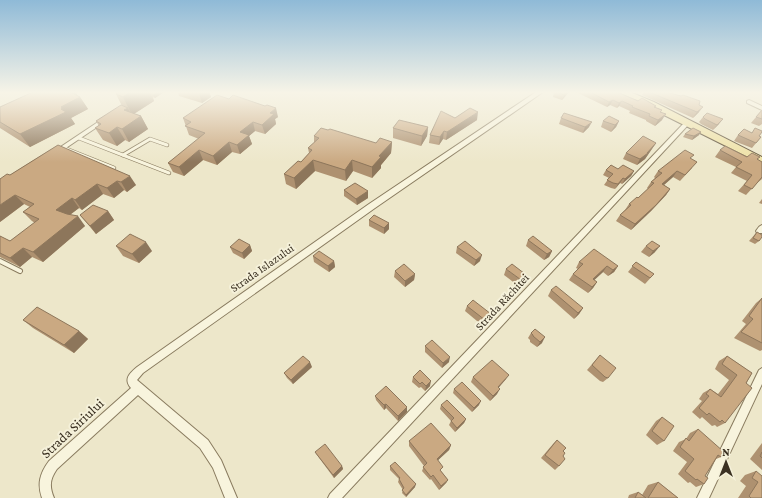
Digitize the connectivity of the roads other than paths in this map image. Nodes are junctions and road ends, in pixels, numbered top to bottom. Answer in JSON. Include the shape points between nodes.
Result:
{"nodes":[{"id":1,"x":111,"y":115,"type":"edge"},
{"id":2,"x":506,"y":115,"type":"edge"},
{"id":3,"x":671,"y":115,"type":"edge"},
{"id":4,"x":687,"y":123,"type":"junction"},
{"id":5,"x":79,"y":138,"type":"junction"},
{"id":6,"x":167,"y":145,"type":"dead end"},
{"id":7,"x":64,"y":148,"type":"junction"},
{"id":8,"x":123,"y":155,"type":"junction"},
{"id":9,"x":51,"y":156,"type":"edge"},
{"id":10,"x":762,"y":161,"type":"edge"},
{"id":11,"x":114,"y":168,"type":"edge"},
{"id":12,"x":169,"y":173,"type":"dead end"},
{"id":13,"x":0,"y":261,"type":"edge"},
{"id":14,"x":20,"y":272,"type":"dead end"},
{"id":15,"x":762,"y":373,"type":"edge"},
{"id":16,"x":138,"y":388,"type":"junction"},
{"id":17,"x":48,"y":498,"type":"edge"},
{"id":18,"x":231,"y":498,"type":"edge"},
{"id":19,"x":334,"y":498,"type":"edge"},
{"id":20,"x":703,"y":498,"type":"edge"}],
"edges":[{"from":1,"to":5,"type":"street"},
{"from":2,"to":16,"type":"street","name":"Strada Islazului","via":[[140,370],[132,380]]},
{"from":3,"to":4,"type":"main road"},
{"from":4,"to":10,"type":"main road"},
{"from":4,"to":19,"type":"street","name":"Strada Răchitei"},
{"from":5,"to":7,"type":"street"},
{"from":5,"to":8,"type":"lane"},
{"from":6,"to":8,"type":"lane","via":[[150,139]]},
{"from":7,"to":9,"type":"street"},
{"from":7,"to":11,"type":"lane"},
{"from":8,"to":12,"type":"lane"},
{"from":13,"to":14,"type":"lane"},
{"from":15,"to":20,"type":"street"},
{"from":16,"to":17,"type":"street","name":"Strada Siriului","via":[[53,465],[44,479]]},
{"from":16,"to":18,"type":"street","via":[[204,444],[217,464]]}]}
